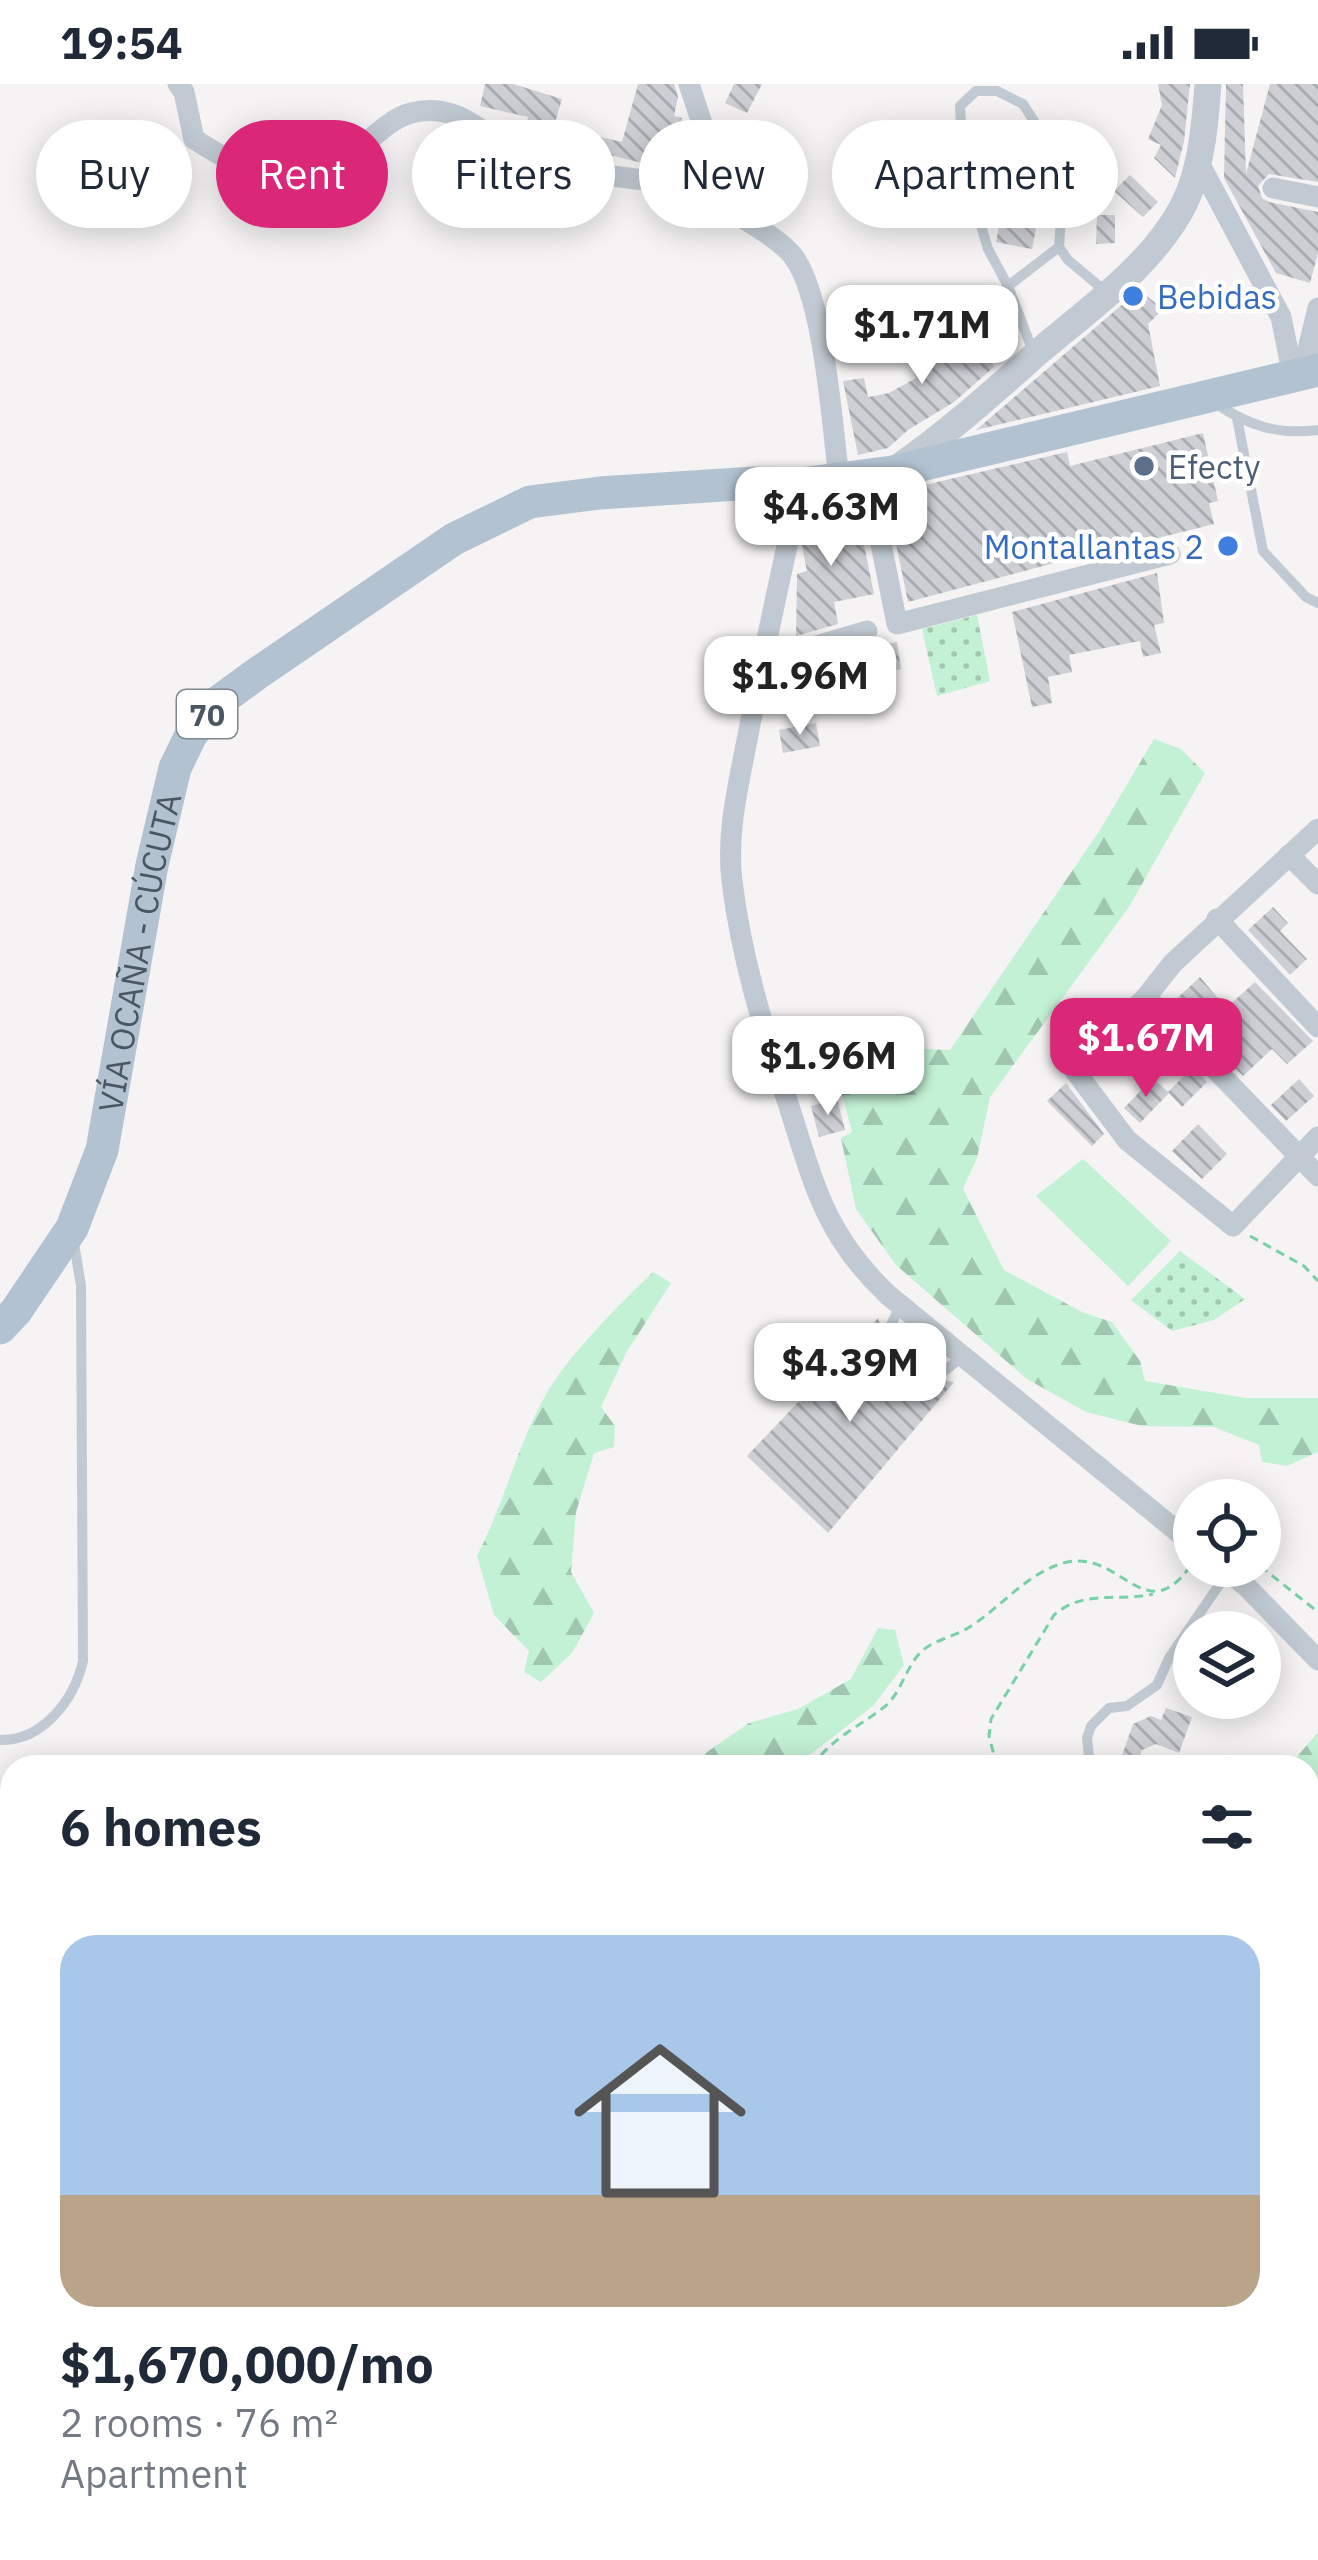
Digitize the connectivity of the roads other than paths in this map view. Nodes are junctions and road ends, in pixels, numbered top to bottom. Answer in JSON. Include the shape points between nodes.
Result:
{"nodes":[{"id":1,"x":178,"y":84,"type":"edge"},
{"id":2,"x":692,"y":86,"type":"edge"},
{"id":3,"x":1206,"y":88,"type":"edge"},
{"id":4,"x":702,"y":120,"type":"edge"},
{"id":5,"x":1198,"y":161,"type":"junction"},
{"id":6,"x":639,"y":180,"type":"edge"},
{"id":7,"x":1273,"y":188,"type":"dead end"},
{"id":8,"x":1318,"y":197,"type":"edge"},
{"id":9,"x":752,"y":228,"type":"edge"},
{"id":10,"x":1059,"y":247,"type":"junction"},
{"id":11,"x":1008,"y":286,"type":"junction"},
{"id":12,"x":1108,"y":293,"type":"junction"},
{"id":13,"x":1318,"y":308,"type":"edge"},
{"id":14,"x":1034,"y":356,"type":"junction"},
{"id":15,"x":1304,"y":374,"type":"edge"},
{"id":16,"x":1206,"y":397,"type":"junction"},
{"id":17,"x":1237,"y":418,"type":"junction"},
{"id":18,"x":1318,"y":430,"type":"edge"},
{"id":19,"x":866,"y":475,"type":"junction"},
{"id":20,"x":801,"y":484,"type":"junction"},
{"id":21,"x":1171,"y":554,"type":"dead end"},
{"id":22,"x":1318,"y":603,"type":"edge"},
{"id":23,"x":867,"y":631,"type":"dead end"},
{"id":24,"x":761,"y":662,"type":"junction"},
{"id":25,"x":1318,"y":829,"type":"edge"},
{"id":26,"x":1289,"y":855,"type":"junction"},
{"id":27,"x":1318,"y":884,"type":"edge"},
{"id":28,"x":1217,"y":919,"type":"junction"},
{"id":29,"x":1146,"y":997,"type":"junction"},
{"id":30,"x":1318,"y":1027,"type":"edge"},
{"id":31,"x":1318,"y":1137,"type":"edge"},
{"id":32,"x":1298,"y":1156,"type":"junction"},
{"id":33,"x":1318,"y":1176,"type":"edge"},
{"id":34,"x":71,"y":1228,"type":"junction"},
{"id":35,"x":900,"y":1306,"type":"junction"},
{"id":36,"x":0,"y":1328,"type":"edge"},
{"id":37,"x":890,"y":1328,"type":"dead end"},
{"id":38,"x":961,"y":1358,"type":"junction"},
{"id":39,"x":943,"y":1372,"type":"dead end"},
{"id":40,"x":1173,"y":1528,"type":"edge"},
{"id":41,"x":1213,"y":1587,"type":"edge"},
{"id":42,"x":1243,"y":1587,"type":"edge"},
{"id":43,"x":1318,"y":1660,"type":"edge"},
{"id":44,"x":0,"y":1740,"type":"edge"},
{"id":45,"x":1089,"y":1755,"type":"edge"}],
"edges":[{"from":1,"to":6,"type":"street","via":[[194,140],[228,161],[295,181],[322,172],[409,113],[432,111],[457,112],[535,160]]},
{"from":2,"to":4,"type":"street"},
{"from":3,"to":5,"type":"street"},
{"from":5,"to":12,"type":"street","via":[[1165,234]]},
{"from":5,"to":15,"type":"street"},
{"from":7,"to":8,"type":"street"},
{"from":9,"to":19,"type":"street","via":[[793,256]]},
{"from":10,"to":11,"type":"lane"},
{"from":10,"to":11,"type":"lane","via":[[1063,189],[1053,151],[1023,104],[976,91],[960,106],[963,165]]},
{"from":10,"to":12,"type":"lane"},
{"from":11,"to":14,"type":"lane"},
{"from":12,"to":14,"type":"street"},
{"from":13,"to":15,"type":"street"},
{"from":14,"to":19,"type":"street","via":[[956,427]]},
{"from":15,"to":16,"type":"main road","number":"70"},
{"from":16,"to":17,"type":"lane"},
{"from":16,"to":19,"type":"main road","number":"70"},
{"from":17,"to":18,"type":"lane","via":[[1286,434]]},
{"from":17,"to":22,"type":"lane","via":[[1263,551]]},
{"from":19,"to":20,"type":"main road","number":"70"},
{"from":19,"to":21,"type":"street","via":[[897,624]]},
{"from":20,"to":24,"type":"street"},
{"from":20,"to":34,"type":"main road","name":"VÍA OCAÑA - CÚCUTA","number":"70","via":[[530,502],[454,539],[214,705],[175,768],[102,1150]]},
{"from":23,"to":24,"type":"street"},
{"from":24,"to":35,"type":"street","via":[[732,821],[742,937],[762,1025],[831,1227]]},
{"from":25,"to":26,"type":"street"},
{"from":26,"to":27,"type":"street"},
{"from":26,"to":28,"type":"street"},
{"from":28,"to":29,"type":"street"},
{"from":28,"to":30,"type":"street"},
{"from":29,"to":32,"type":"street"},
{"from":29,"to":32,"type":"street","via":[[1075,1071],[1126,1140],[1233,1226]]},
{"from":31,"to":32,"type":"street"},
{"from":32,"to":33,"type":"street"},
{"from":34,"to":36,"type":"main road","name":"VÍA OCAÑA - CÚCUTA","number":"70"},
{"from":34,"to":44,"type":"lane","via":[[81,1286],[83,1661],[52,1719]]},
{"from":35,"to":37,"type":"lane"},
{"from":35,"to":38,"type":"street"},
{"from":38,"to":39,"type":"lane"},
{"from":38,"to":40,"type":"street"},
{"from":41,"to":45,"type":"lane","via":[[1156,1685],[1091,1726]]},
{"from":42,"to":43,"type":"street"}]}
